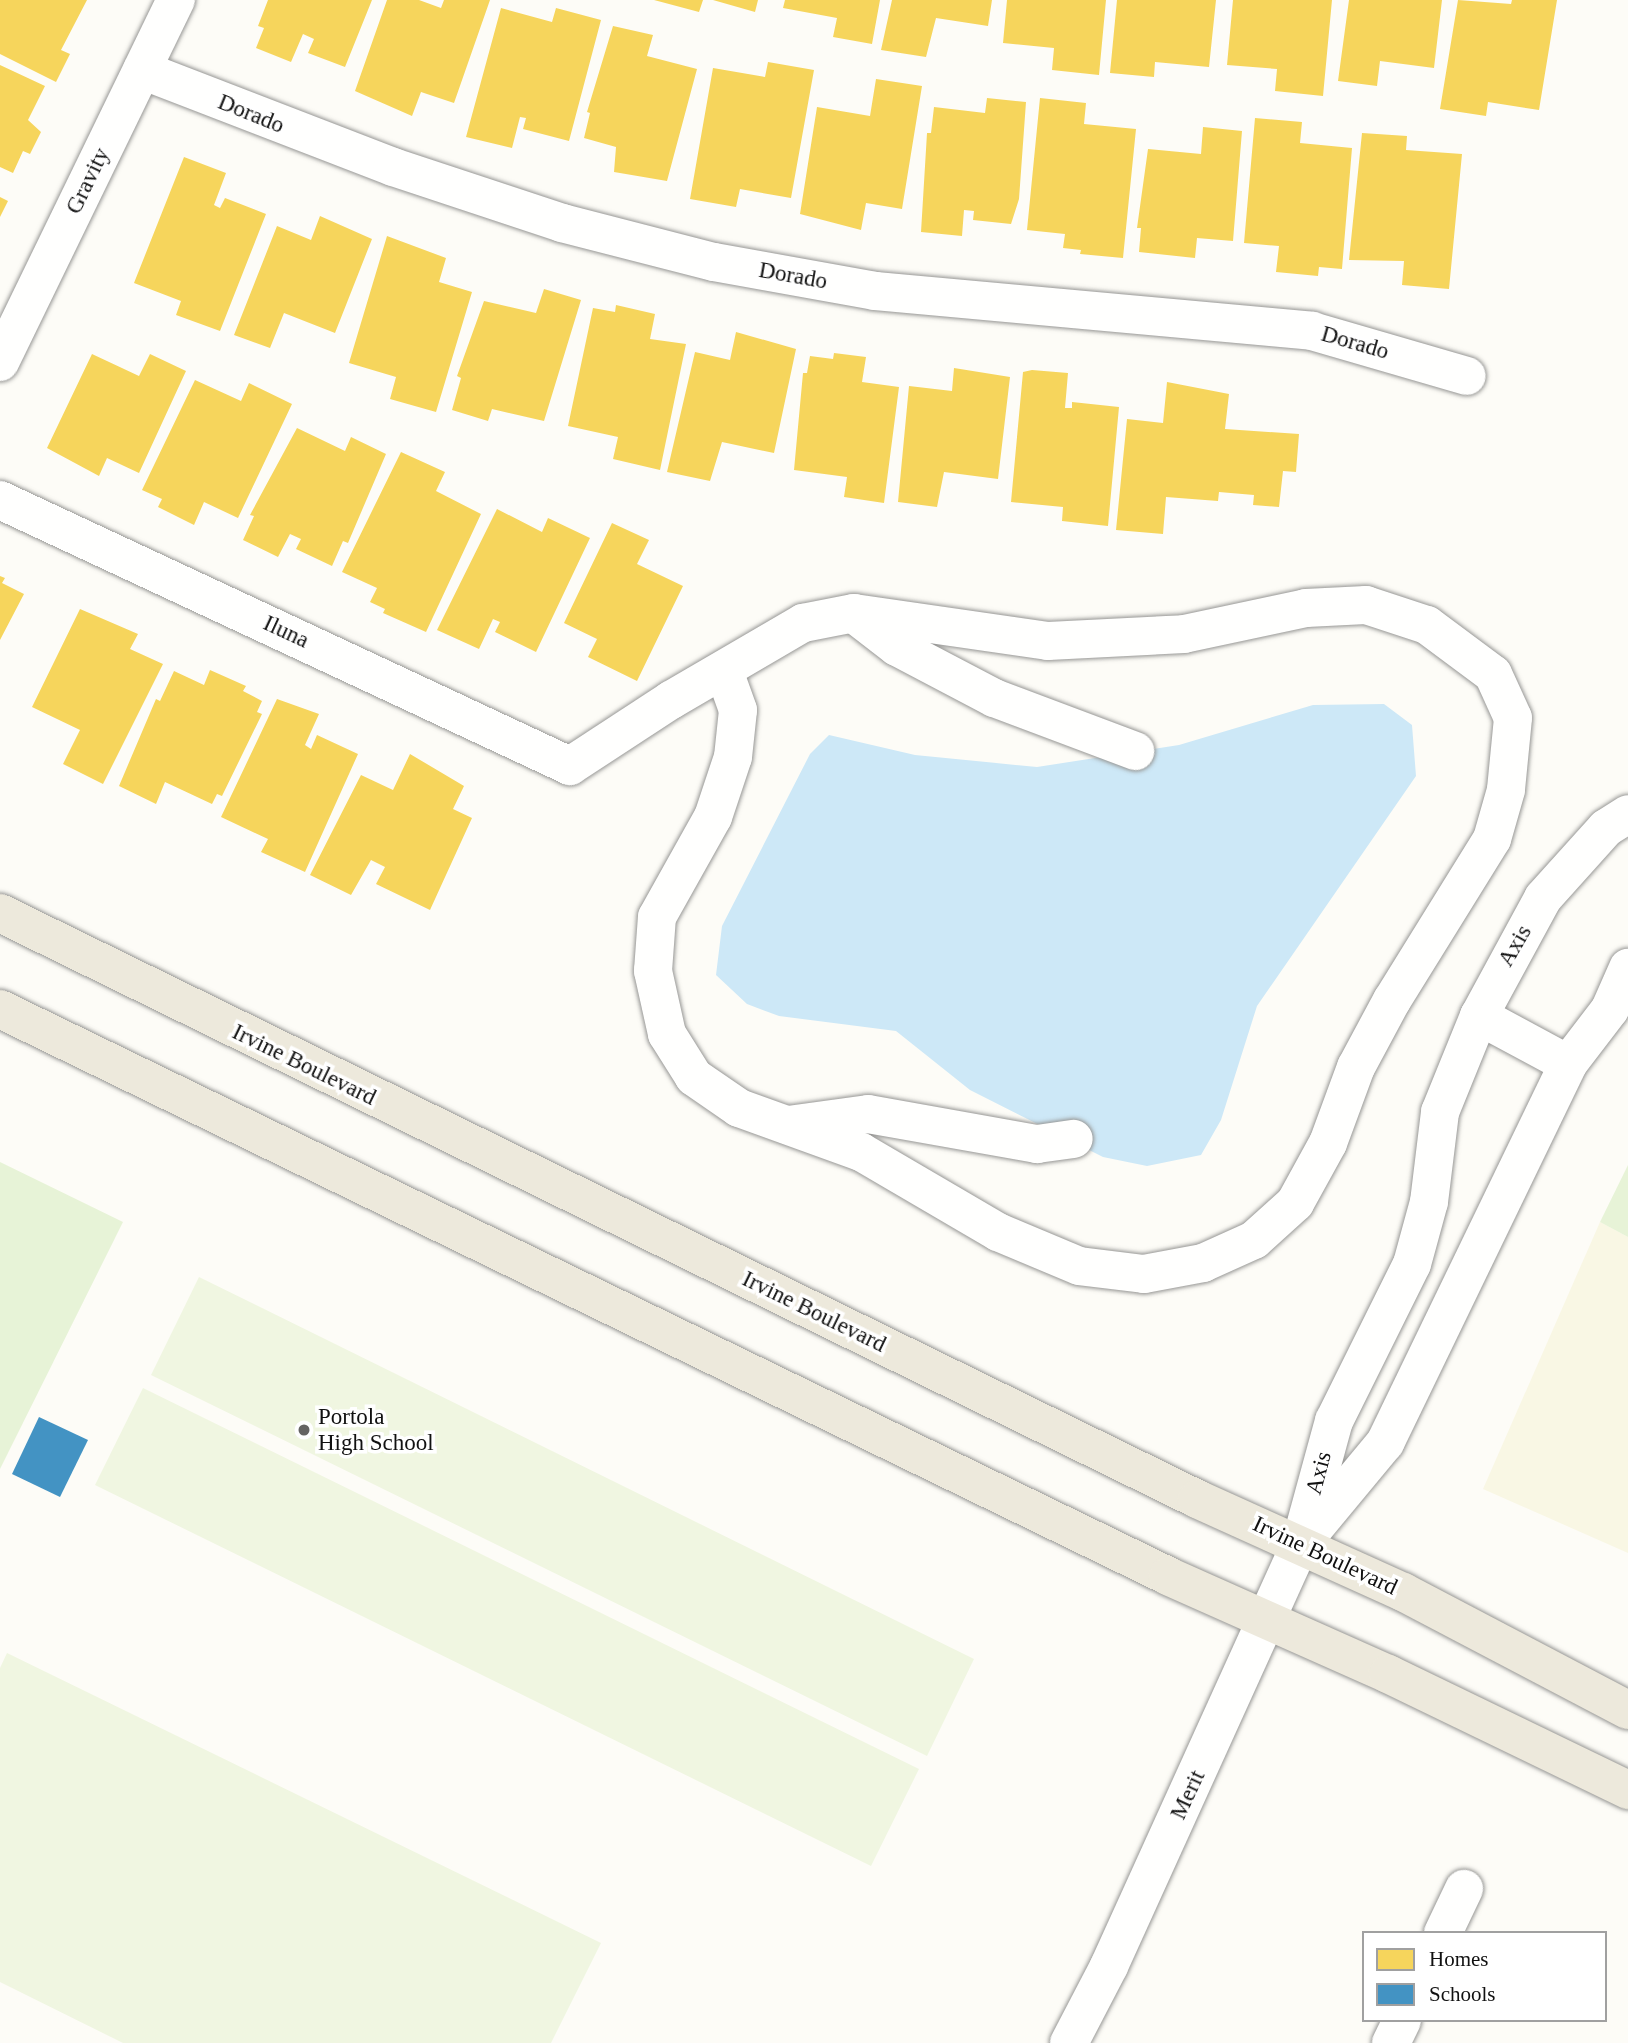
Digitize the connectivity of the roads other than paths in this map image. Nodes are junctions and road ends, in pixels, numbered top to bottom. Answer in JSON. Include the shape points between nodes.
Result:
{"nodes":[{"id":1,"x":176,"y":0,"type":"edge"},
{"id":2,"x":142,"y":70,"type":"junction"},
{"id":3,"x":0,"y":362,"type":"edge"},
{"id":4,"x":1467,"y":376,"type":"dead end"},
{"id":5,"x":0,"y":500,"type":"edge"},
{"id":6,"x":854,"y":613,"type":"junction"},
{"id":7,"x":724,"y":671,"type":"junction"},
{"id":8,"x":1135,"y":751,"type":"dead end"},
{"id":9,"x":1628,"y":814,"type":"edge"},
{"id":10,"x":0,"y":913,"type":"edge"},
{"id":11,"x":1628,"y":968,"type":"edge"},
{"id":12,"x":0,"y":1009,"type":"edge"},
{"id":13,"x":1479,"y":1016,"type":"junction"},
{"id":14,"x":1568,"y":1064,"type":"junction"},
{"id":15,"x":786,"y":1125,"type":"junction"},
{"id":16,"x":1074,"y":1139,"type":"dead end"},
{"id":17,"x":1300,"y":1545,"type":"junction"},
{"id":18,"x":1264,"y":1618,"type":"junction"},
{"id":19,"x":1628,"y":1710,"type":"edge"},
{"id":20,"x":1628,"y":1790,"type":"edge"},
{"id":21,"x":1464,"y":1889,"type":"dead end"},
{"id":22,"x":1444,"y":1931,"type":"edge"},
{"id":23,"x":1401,"y":2022,"type":"edge"},
{"id":24,"x":1069,"y":2043,"type":"edge"},
{"id":25,"x":1391,"y":2043,"type":"edge"}],
"edges":[{"from":1,"to":2,"type":"street","name":"Gravity"},
{"from":2,"to":3,"type":"street","name":"Gravity"},
{"from":2,"to":4,"type":"street","name":"Dorado","via":[[393,167],[562,223],[714,262],[875,291],[1312,331]]},
{"from":5,"to":7,"type":"street","name":"Iluna","via":[[570,766]]},
{"from":6,"to":7,"type":"street","via":[[803,623]]},
{"from":6,"to":8,"type":"street","via":[[897,647],[981,692]]},
{"from":6,"to":15,"type":"street","via":[[1048,640],[1184,634],[1306,608],[1366,605],[1427,625],[1493,674],[1513,718],[1506,790],[1492,839],[1392,1000],[1356,1067],[1328,1143],[1294,1203],[1254,1240],[1203,1263],[1144,1275],[1079,1266],[998,1232],[861,1152]]},
{"from":7,"to":15,"type":"street","via":[[738,710],[733,757],[713,817],[657,918],[653,971],[667,1034],[694,1077],[739,1108]]},
{"from":9,"to":13,"type":"street","name":"Axis","via":[[1606,828],[1543,898]]},
{"from":10,"to":17,"type":"main road","name":"Irvine Boulevard","via":[[1197,1499]]},
{"from":11,"to":14,"type":"street","name":"Axis","via":[[1610,1009]]},
{"from":12,"to":18,"type":"main road","via":[[1168,1576]]},
{"from":13,"to":14,"type":"street"},
{"from":13,"to":17,"type":"street","name":"Axis","via":[[1440,1112],[1429,1202],[1412,1264],[1334,1421]]},
{"from":14,"to":17,"type":"street","name":"Axis","via":[[1385,1443]]},
{"from":15,"to":16,"type":"street","via":[[868,1114],[1037,1144]]},
{"from":17,"to":18,"type":"street","name":"Merit"},
{"from":17,"to":19,"type":"main road","name":"Irvine Boulevard","via":[[1403,1592]]},
{"from":18,"to":20,"type":"main road"},
{"from":18,"to":24,"type":"street","name":"Merit","via":[[1223,1720]]},
{"from":21,"to":22,"type":"street"},
{"from":23,"to":25,"type":"street"}]}
